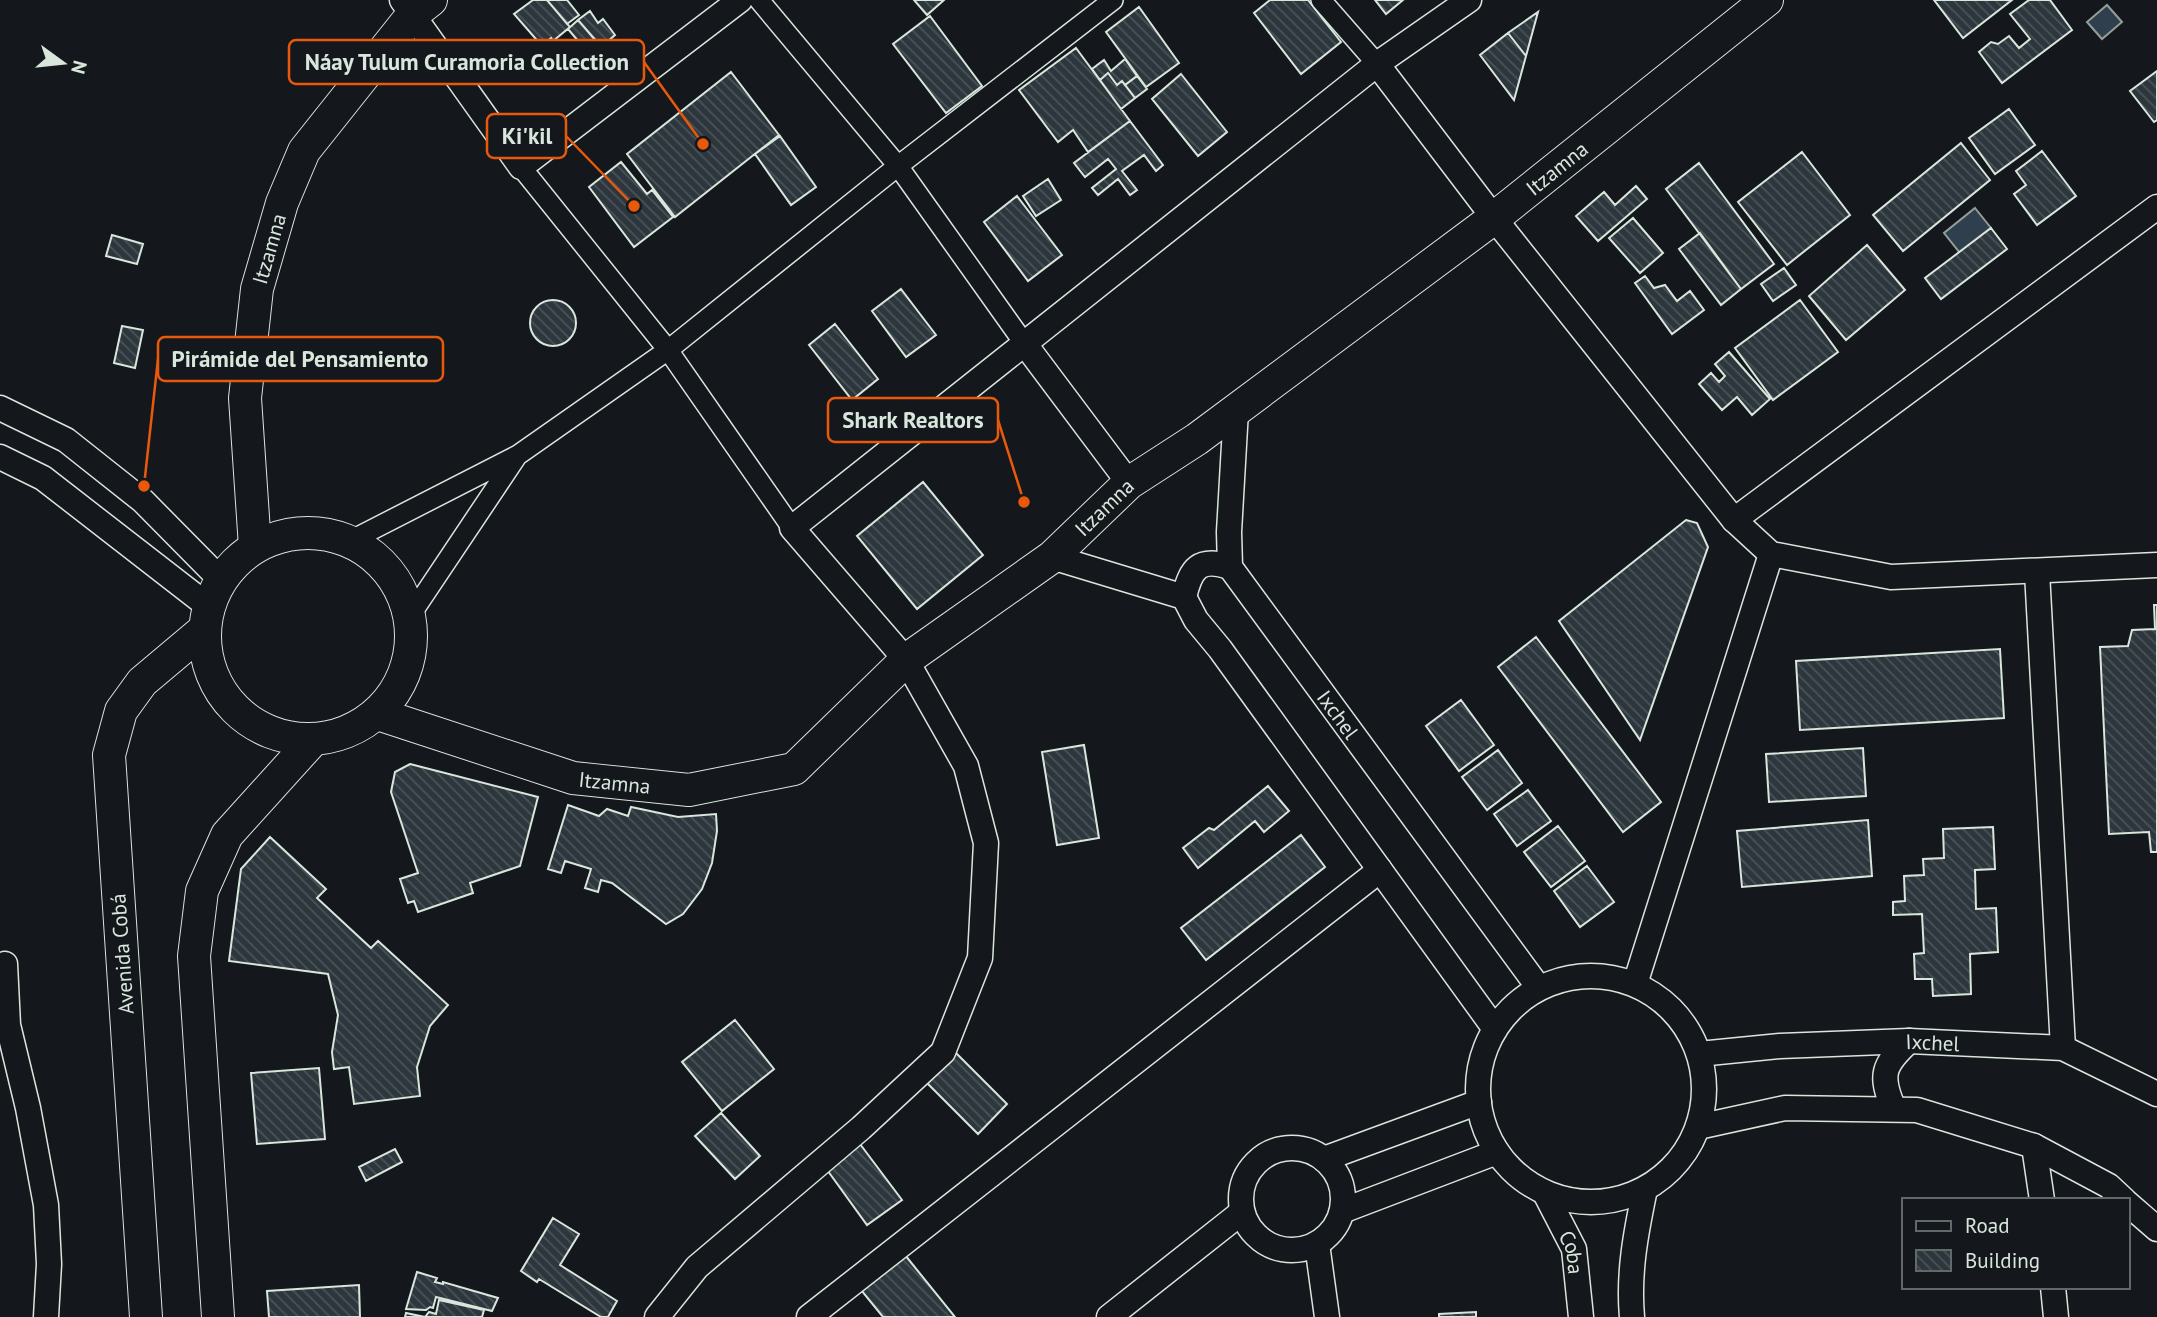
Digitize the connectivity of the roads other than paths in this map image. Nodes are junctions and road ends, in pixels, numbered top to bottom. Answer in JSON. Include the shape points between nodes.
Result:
{"nodes":[{"id":1,"x":740,"y":0,"type":"edge"},
{"id":2,"x":759,"y":0,"type":"edge"},
{"id":3,"x":1113,"y":0,"type":"edge"},
{"id":4,"x":1321,"y":0,"type":"edge"},
{"id":5,"x":1469,"y":0,"type":"edge"},
{"id":6,"x":1767,"y":0,"type":"edge"},
{"id":7,"x":415,"y":5,"type":"edge"},
{"id":8,"x":1377,"y":64,"type":"junction"},
{"id":9,"x":898,"y":166,"type":"junction"},
{"id":10,"x":521,"y":167,"type":"junction"},
{"id":11,"x":2157,"y":207,"type":"edge"},
{"id":12,"x":1494,"y":218,"type":"junction"},
{"id":13,"x":1024,"y":343,"type":"junction"},
{"id":14,"x":668,"y":350,"type":"junction"},
{"id":15,"x":0,"y":408,"type":"edge"},
{"id":16,"x":1236,"y":410,"type":"junction"},
{"id":17,"x":518,"y":455,"type":"junction"},
{"id":18,"x":0,"y":457,"type":"edge"},
{"id":19,"x":1129,"y":483,"type":"junction"},
{"id":20,"x":1734,"y":520,"type":"junction"},
{"id":21,"x":792,"y":528,"type":"junction"},
{"id":22,"x":351,"y":541,"type":"junction"},
{"id":23,"x":255,"y":547,"type":"junction"},
{"id":24,"x":1771,"y":554,"type":"junction"},
{"id":25,"x":1052,"y":556,"type":"junction"},
{"id":26,"x":2157,"y":565,"type":"edge"},
{"id":27,"x":1230,"y":567,"type":"junction"},
{"id":28,"x":2037,"y":572,"type":"junction"},
{"id":29,"x":1184,"y":597,"type":"junction"},
{"id":30,"x":212,"y":606,"type":"junction"},
{"id":31,"x":410,"y":616,"type":"junction"},
{"id":32,"x":906,"y":660,"type":"junction"},
{"id":33,"x":377,"y":714,"type":"junction"},
{"id":34,"x":312,"y":741,"type":"junction"},
{"id":35,"x":1380,"y":870,"type":"junction"},
{"id":36,"x":5,"y":964,"type":"dead end"},
{"id":37,"x":1635,"y":984,"type":"junction"},
{"id":38,"x":1539,"y":988,"type":"junction"},
{"id":39,"x":1495,"y":1029,"type":"junction"},
{"id":40,"x":1909,"y":1041,"type":"junction"},
{"id":41,"x":2063,"y":1048,"type":"junction"},
{"id":42,"x":1699,"y":1054,"type":"junction"},
{"id":43,"x":2157,"y":1094,"type":"edge"},
{"id":44,"x":1479,"y":1102,"type":"junction"},
{"id":45,"x":1894,"y":1109,"type":"junction"},
{"id":46,"x":1698,"y":1127,"type":"junction"},
{"id":47,"x":2034,"y":1146,"type":"junction"},
{"id":48,"x":1497,"y":1152,"type":"junction"},
{"id":49,"x":1324,"y":1159,"type":"junction"},
{"id":50,"x":1645,"y":1189,"type":"junction"},
{"id":51,"x":1545,"y":1193,"type":"junction"},
{"id":52,"x":2114,"y":1197,"type":"edge"},
{"id":53,"x":2042,"y":1198,"type":"edge"},
{"id":54,"x":2129,"y":1208,"type":"edge"},
{"id":55,"x":1342,"y":1211,"type":"junction"},
{"id":56,"x":1242,"y":1212,"type":"junction"},
{"id":57,"x":2157,"y":1229,"type":"edge"},
{"id":58,"x":1317,"y":1244,"type":"junction"},
{"id":59,"x":2053,"y":1289,"type":"edge"},
{"id":60,"x":46,"y":1317,"type":"edge"},
{"id":61,"x":146,"y":1317,"type":"edge"},
{"id":62,"x":218,"y":1317,"type":"edge"},
{"id":63,"x":657,"y":1317,"type":"edge"},
{"id":64,"x":809,"y":1317,"type":"edge"},
{"id":65,"x":1109,"y":1317,"type":"edge"},
{"id":66,"x":1327,"y":1317,"type":"edge"},
{"id":67,"x":1581,"y":1317,"type":"edge"},
{"id":68,"x":1632,"y":1317,"type":"edge"},
{"id":69,"x":2056,"y":1317,"type":"edge"}],
"edges":[{"from":1,"to":10,"type":"street"},
{"from":2,"to":9,"type":"street"},
{"from":3,"to":9,"type":"street"},
{"from":4,"to":8,"type":"street"},
{"from":5,"to":8,"type":"street"},
{"from":6,"to":12,"type":"street","name":"Itzamna"},
{"from":7,"to":10,"type":"street"},
{"from":7,"to":23,"type":"street","name":"Itzamna","via":[[304,151],[282,203],[257,289],[245,398]]},
{"from":8,"to":12,"type":"street"},
{"from":8,"to":13,"type":"street"},
{"from":9,"to":13,"type":"street"},
{"from":9,"to":14,"type":"street"},
{"from":10,"to":14,"type":"street"},
{"from":11,"to":20,"type":"street"},
{"from":12,"to":16,"type":"street","name":"Itzamna"},
{"from":12,"to":20,"type":"street"},
{"from":13,"to":19,"type":"street"},
{"from":13,"to":21,"type":"street"},
{"from":14,"to":17,"type":"street"},
{"from":14,"to":21,"type":"street"},
{"from":15,"to":30,"type":"street","via":[[66,440],[143,501]]},
{"from":16,"to":19,"type":"street","name":"Itzamna"},
{"from":16,"to":27,"type":"street"},
{"from":17,"to":22,"type":"street"},
{"from":17,"to":31,"type":"street"},
{"from":18,"to":30,"type":"street","via":[[43,478]]},
{"from":19,"to":25,"type":"street","name":"Itzamna"},
{"from":20,"to":24,"type":"street"},
{"from":21,"to":32,"type":"street"},
{"from":22,"to":23,"type":"street","via":[[319,533],[286,535]]},
{"from":22,"to":31,"type":"street","via":[[378,559],[392,576]]},
{"from":23,"to":30,"type":"street","via":[[230,568]]},
{"from":24,"to":28,"type":"street","via":[[1891,577]]},
{"from":24,"to":37,"type":"street"},
{"from":25,"to":29,"type":"street"},
{"from":25,"to":32,"type":"street","name":"Itzamna"},
{"from":26,"to":28,"type":"street"},
{"from":27,"to":29,"type":"street","via":[[1214,562],[1195,568]]},
{"from":27,"to":38,"type":"street","name":"Ixchel"},
{"from":28,"to":41,"type":"street"},
{"from":29,"to":35,"type":"street","via":[[1196,620]]},
{"from":30,"to":34,"type":"street","via":[[208,662],[220,692],[244,719],[276,736]]},
{"from":30,"to":61,"type":"street","name":"Avenida Cobá","via":[[121,711],[109,755]]},
{"from":31,"to":33,"type":"street","via":[[411,652],[400,686]]},
{"from":32,"to":33,"type":"street","name":"Itzamna","via":[[793,769],[689,790],[573,778]]},
{"from":32,"to":63,"type":"street","via":[[966,766],[986,843],[980,958],[943,1052],[861,1128],[697,1266]]},
{"from":33,"to":34,"type":"street","via":[[347,733]]},
{"from":34,"to":62,"type":"street","via":[[227,835],[202,891],[194,956]]},
{"from":35,"to":39,"type":"street"},
{"from":35,"to":64,"type":"street"},
{"from":36,"to":60,"type":"street","via":[[8,1026],[46,1205]]},
{"from":37,"to":38,"type":"street","via":[[1587,976]]},
{"from":37,"to":42,"type":"street","via":[[1675,1012]]},
{"from":38,"to":39,"type":"street","via":[[1514,1006]]},
{"from":39,"to":44,"type":"street","via":[[1481,1064]]},
{"from":40,"to":41,"type":"street","name":"Ixchel"},
{"from":40,"to":42,"type":"street","name":"Ixchel"},
{"from":40,"to":45,"type":"street","via":[[1891,1058],[1886,1074],[1885,1089]]},
{"from":41,"to":43,"type":"street","name":"Ixchel"},
{"from":42,"to":46,"type":"street","via":[[1704,1090]]},
{"from":44,"to":48,"type":"street"},
{"from":44,"to":49,"type":"street"},
{"from":45,"to":46,"type":"street","via":[[1785,1108]]},
{"from":45,"to":47,"type":"street","via":[[1917,1110]]},
{"from":46,"to":50,"type":"street","via":[[1686,1152],[1668,1173]]},
{"from":47,"to":52,"type":"street"},
{"from":47,"to":53,"type":"street"},
{"from":48,"to":51,"type":"street","via":[[1510,1169]]},
{"from":48,"to":55,"type":"street"},
{"from":49,"to":55,"type":"street","via":[[1343,1188]]},
{"from":49,"to":56,"type":"street","via":[[1299,1148],[1270,1152],[1249,1171],[1243,1184]]},
{"from":50,"to":51,"type":"street","via":[[1595,1203]]},
{"from":50,"to":68,"type":"street","via":[[1633,1250]]},
{"from":51,"to":67,"type":"street","name":"Coba","via":[[1574,1249]]},
{"from":54,"to":57,"type":"street"},
{"from":55,"to":58,"type":"street","via":[[1336,1227]]},
{"from":56,"to":58,"type":"street","via":[[1255,1236],[1278,1249]]},
{"from":56,"to":65,"type":"street"},
{"from":58,"to":66,"type":"street"},
{"from":59,"to":69,"type":"street"}]}
